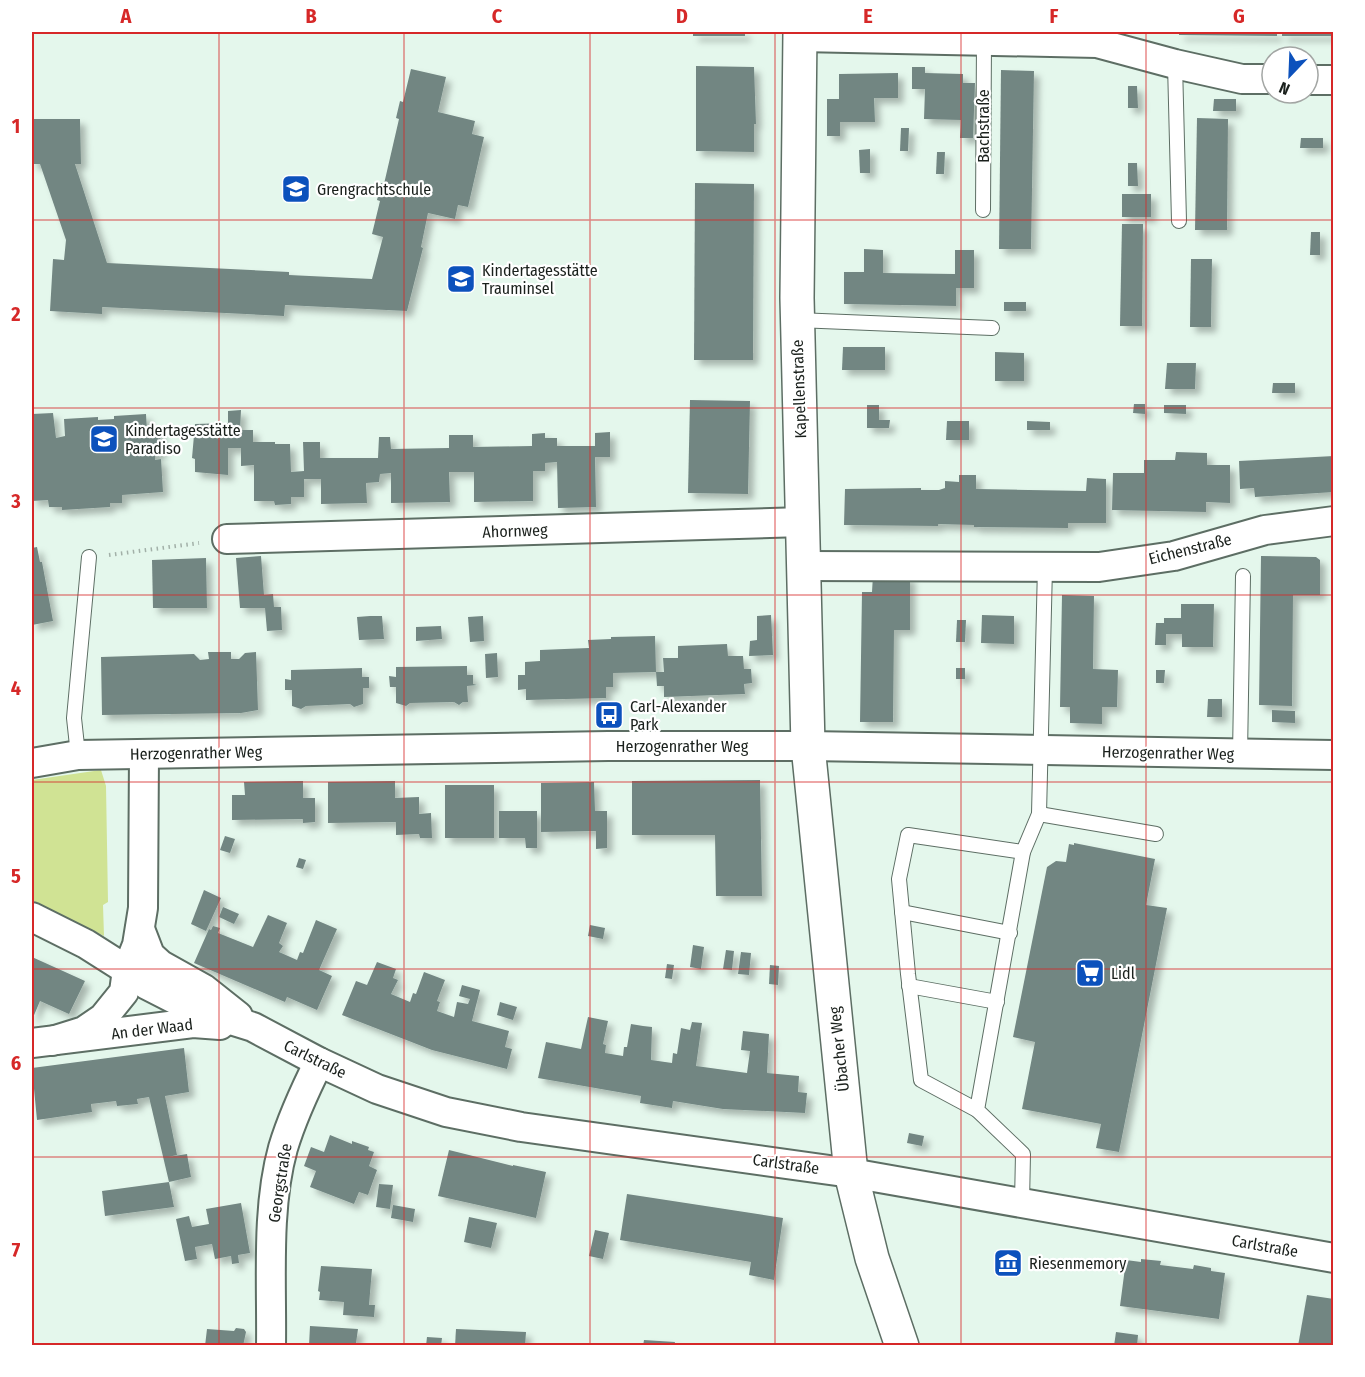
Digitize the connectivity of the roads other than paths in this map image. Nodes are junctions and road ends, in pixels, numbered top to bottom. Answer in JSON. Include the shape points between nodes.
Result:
{"nodes":[{"id":1,"x":800,"y":34,"type":"edge"},
{"id":2,"x":984,"y":41,"type":"junction"},
{"id":3,"x":1175,"y":64,"type":"junction"},
{"id":4,"x":1260,"y":79,"type":"edge"},
{"id":5,"x":982,"y":210,"type":"dead end"},
{"id":6,"x":1179,"y":221,"type":"dead end"},
{"id":7,"x":797,"y":320,"type":"junction"},
{"id":8,"x":992,"y":328,"type":"dead end"},
{"id":9,"x":1334,"y":521,"type":"edge"},
{"id":10,"x":803,"y":522,"type":"junction"},
{"id":11,"x":227,"y":539,"type":"road end"},
{"id":12,"x":89,"y":557,"type":"road end"},
{"id":13,"x":804,"y":566,"type":"junction"},
{"id":14,"x":1045,"y":567,"type":"junction"},
{"id":15,"x":1244,"y":576,"type":"dead end"},
{"id":16,"x":808,"y":746,"type":"junction"},
{"id":17,"x":1041,"y":752,"type":"junction"},
{"id":18,"x":144,"y":754,"type":"junction"},
{"id":19,"x":1240,"y":754,"type":"junction"},
{"id":20,"x":78,"y":755,"type":"junction"},
{"id":21,"x":1334,"y":755,"type":"edge"},
{"id":22,"x":32,"y":763,"type":"edge"},
{"id":23,"x":1039,"y":814,"type":"junction"},
{"id":24,"x":1156,"y":834,"type":"dead end"},
{"id":25,"x":1023,"y":852,"type":"junction"},
{"id":26,"x":902,"y":912,"type":"junction"},
{"id":27,"x":32,"y":917,"type":"edge"},
{"id":28,"x":140,"y":929,"type":"junction"},
{"id":29,"x":1010,"y":933,"type":"junction"},
{"id":30,"x":128,"y":970,"type":"junction"},
{"id":31,"x":909,"y":986,"type":"junction"},
{"id":32,"x":997,"y":1002,"type":"junction"},
{"id":33,"x":253,"y":1027,"type":"junction"},
{"id":34,"x":42,"y":1042,"type":"edge"},
{"id":35,"x":319,"y":1062,"type":"junction"},
{"id":36,"x":977,"y":1110,"type":"junction"},
{"id":37,"x":851,"y":1173,"type":"junction"},
{"id":38,"x":1022,"y":1202,"type":"junction"},
{"id":39,"x":1334,"y":1258,"type":"edge"},
{"id":40,"x":271,"y":1346,"type":"edge"},
{"id":41,"x":902,"y":1346,"type":"edge"}],
"edges":[{"from":1,"to":2,"type":"street"},
{"from":1,"to":7,"type":"street","name":"Kapellenstraße"},
{"from":2,"to":3,"type":"street","via":[[1097,43]]},
{"from":2,"to":5,"type":"lane","name":"Bachstraße"},
{"from":3,"to":4,"type":"street","via":[[1242,79]]},
{"from":3,"to":6,"type":"lane"},
{"from":7,"to":8,"type":"lane"},
{"from":7,"to":10,"type":"street","name":"Kapellenstraße"},
{"from":9,"to":14,"type":"street","name":"Eichenstraße","via":[[1265,530],[1174,556],[1099,567]]},
{"from":10,"to":11,"type":"street","name":"Ahornweg"},
{"from":10,"to":13,"type":"street","name":"Kapellenstraße"},
{"from":12,"to":20,"type":"lane","via":[[74,718]]},
{"from":13,"to":14,"type":"street","name":"Eichenstraße"},
{"from":13,"to":16,"type":"street","name":"Kapellenstraße"},
{"from":14,"to":17,"type":"lane"},
{"from":15,"to":19,"type":"lane"},
{"from":16,"to":17,"type":"street","name":"Herzogenrather Weg"},
{"from":16,"to":18,"type":"street","name":"Herzogenrather Weg"},
{"from":16,"to":37,"type":"street","name":"Übacher Weg"},
{"from":17,"to":19,"type":"street","name":"Herzogenrather Weg"},
{"from":17,"to":23,"type":"lane"},
{"from":18,"to":20,"type":"street","name":"Herzogenrather Weg"},
{"from":18,"to":28,"type":"street","name":"Carlstraße"},
{"from":19,"to":21,"type":"street","name":"Herzogenrather Weg"},
{"from":20,"to":22,"type":"street","name":"Herzogenrather Weg"},
{"from":23,"to":24,"type":"lane"},
{"from":23,"to":25,"type":"lane"},
{"from":25,"to":26,"type":"lane","via":[[908,834],[899,879]]},
{"from":25,"to":29,"type":"lane"},
{"from":26,"to":29,"type":"lane"},
{"from":26,"to":31,"type":"lane"},
{"from":27,"to":30,"type":"street","name":"Carlstraße"},
{"from":28,"to":30,"type":"street","name":"Carlstraße"},
{"from":28,"to":33,"type":"street","name":"Carlstraße","via":[[150,955],[161,965],[204,989]]},
{"from":29,"to":32,"type":"lane"},
{"from":30,"to":33,"type":"street","name":"Carlstraße","via":[[147,985],[192,1008]]},
{"from":30,"to":34,"type":"street","name":"An der Waad","via":[[124,992],[103,1018],[84,1031]]},
{"from":31,"to":32,"type":"lane"},
{"from":31,"to":36,"type":"lane","via":[[921,1080]]},
{"from":32,"to":36,"type":"lane"},
{"from":33,"to":34,"type":"street","name":"An der Waad","via":[[193,1023]]},
{"from":33,"to":35,"type":"street","name":"Carlstraße"},
{"from":35,"to":37,"type":"street","name":"Carlstraße","via":[[377,1089],[446,1112],[521,1127]]},
{"from":35,"to":40,"type":"street","name":"Georgstraße","via":[[286,1139],[273,1207]]},
{"from":36,"to":38,"type":"lane","via":[[1023,1154]]},
{"from":37,"to":38,"type":"street","name":"Carlstraße"},
{"from":37,"to":41,"type":"street","name":"Übacher Weg","via":[[872,1258]]},
{"from":38,"to":39,"type":"street","name":"Carlstraße"}]}
